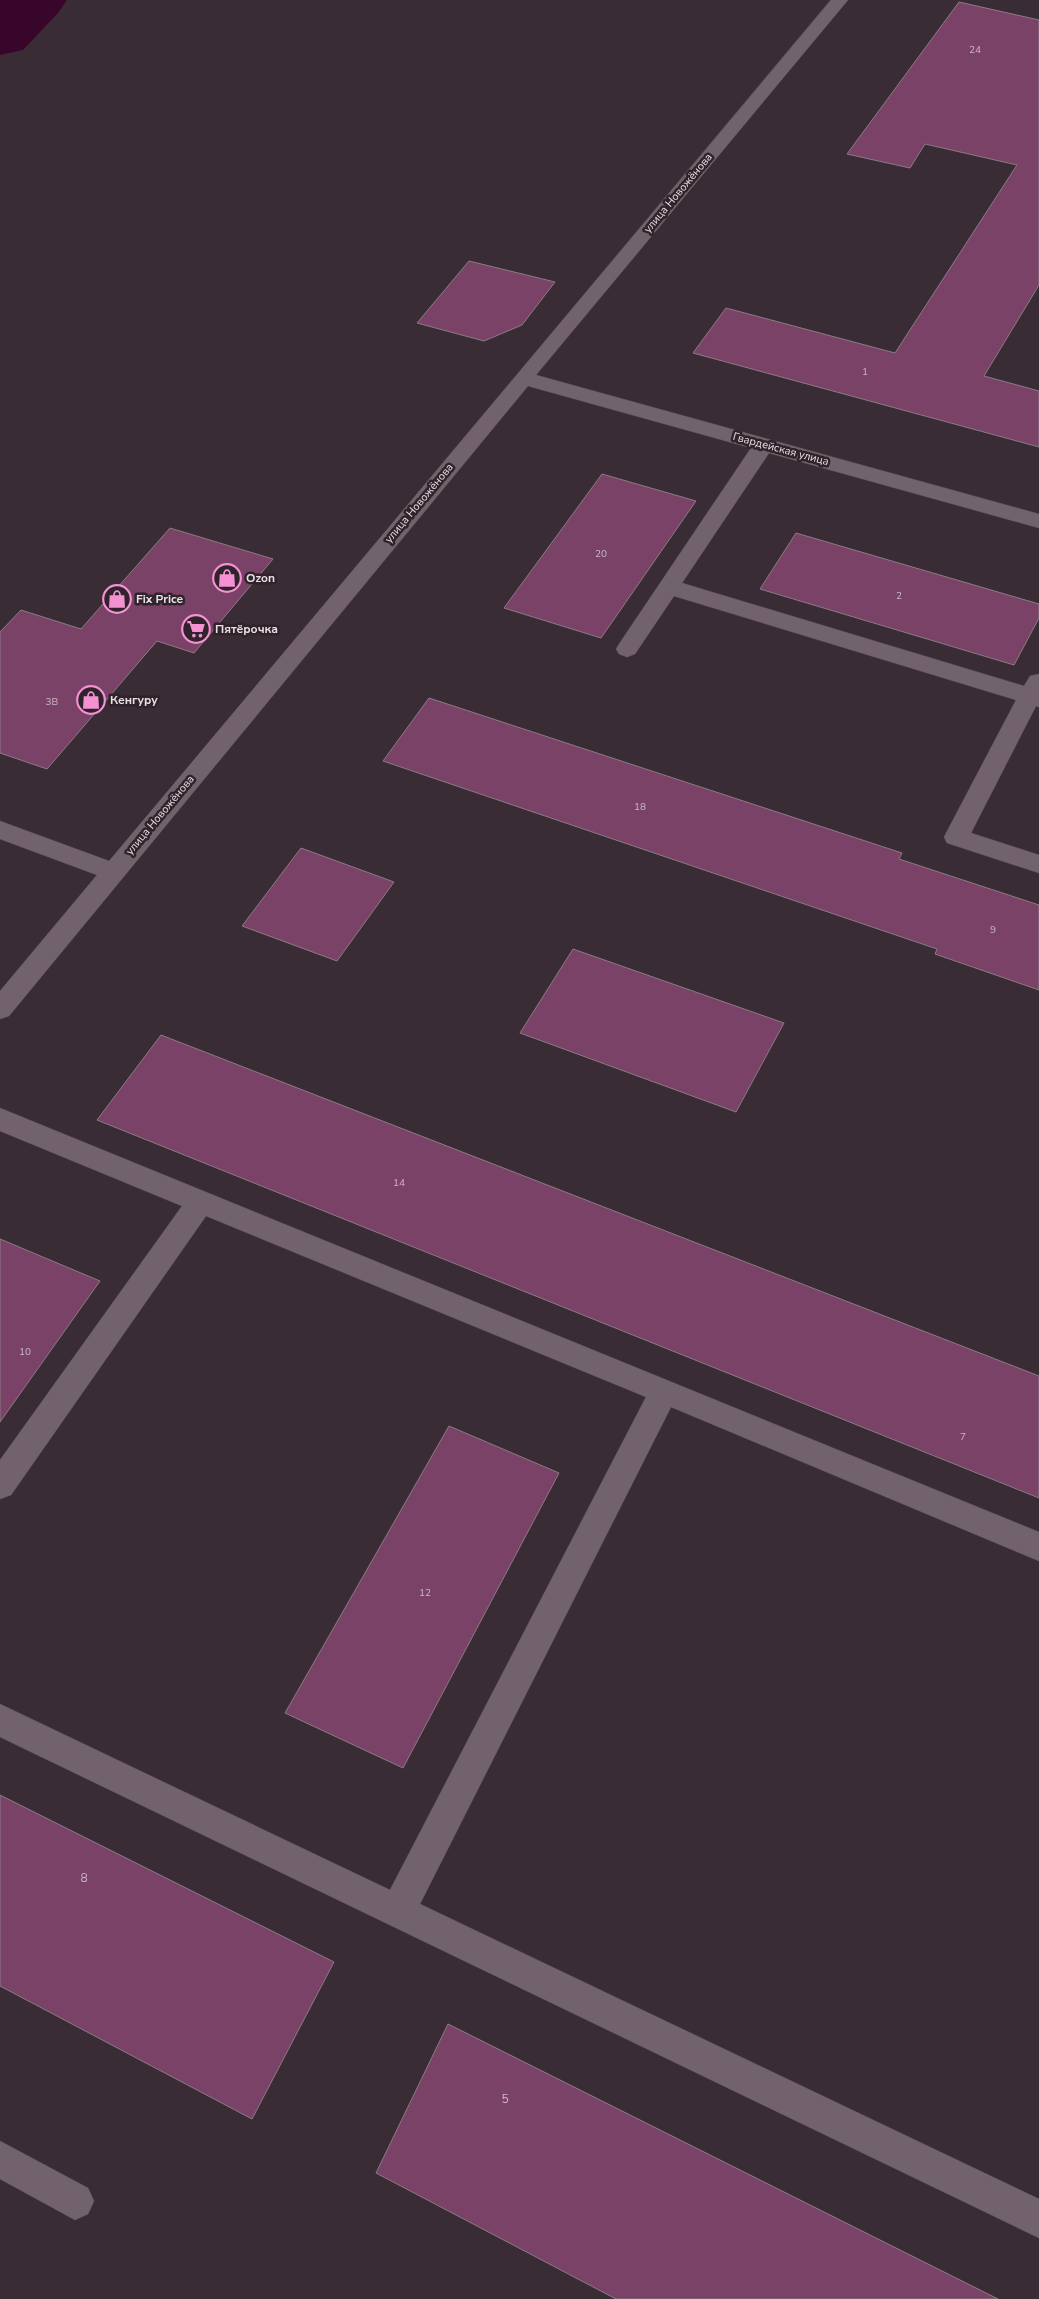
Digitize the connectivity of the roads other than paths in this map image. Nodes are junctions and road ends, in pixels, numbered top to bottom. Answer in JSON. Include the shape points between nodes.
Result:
{"nodes":[{"id":1,"x":840,"y":0,"type":"edge"},
{"id":2,"x":523,"y":378,"type":"junction"},
{"id":3,"x":764,"y":444,"type":"junction"},
{"id":4,"x":1039,"y":521,"type":"edge"},
{"id":5,"x":669,"y":586,"type":"junction"},
{"id":6,"x":627,"y":649,"type":"dead end"},
{"id":7,"x":1036,"y":692,"type":"edge"},
{"id":8,"x":0,"y":830,"type":"edge"},
{"id":9,"x":1039,"y":864,"type":"edge"},
{"id":10,"x":114,"y":872,"type":"junction"},
{"id":11,"x":0,"y":1009,"type":"edge"},
{"id":12,"x":0,"y":1119,"type":"edge"},
{"id":13,"x":201,"y":1201,"type":"junction"},
{"id":14,"x":664,"y":1391,"type":"junction"},
{"id":15,"x":0,"y":1485,"type":"edge"},
{"id":16,"x":1039,"y":1547,"type":"edge"},
{"id":17,"x":0,"y":1720,"type":"edge"},
{"id":18,"x":398,"y":1911,"type":"junction"},
{"id":19,"x":0,"y":2159,"type":"edge"},
{"id":20,"x":75,"y":2201,"type":"dead end"},
{"id":21,"x":1039,"y":2220,"type":"edge"}],
"edges":[{"from":1,"to":2,"type":"street","name":"улица Новожёнова"},
{"from":2,"to":3,"type":"street","name":"Гвардейская улица"},
{"from":2,"to":10,"type":"street","name":"улица Новожёнова"},
{"from":3,"to":4,"type":"street","name":"Гвардейская улица"},
{"from":3,"to":5,"type":"street"},
{"from":5,"to":6,"type":"street"},
{"from":5,"to":7,"type":"street"},
{"from":7,"to":9,"type":"street","via":[[956,837]]},
{"from":8,"to":10,"type":"street"},
{"from":10,"to":11,"type":"street","name":"улица Новожёнова"},
{"from":12,"to":13,"type":"street"},
{"from":13,"to":14,"type":"street"},
{"from":13,"to":15,"type":"street"},
{"from":14,"to":16,"type":"street"},
{"from":14,"to":18,"type":"street"},
{"from":17,"to":18,"type":"street"},
{"from":18,"to":21,"type":"street"},
{"from":19,"to":20,"type":"street"}]}
